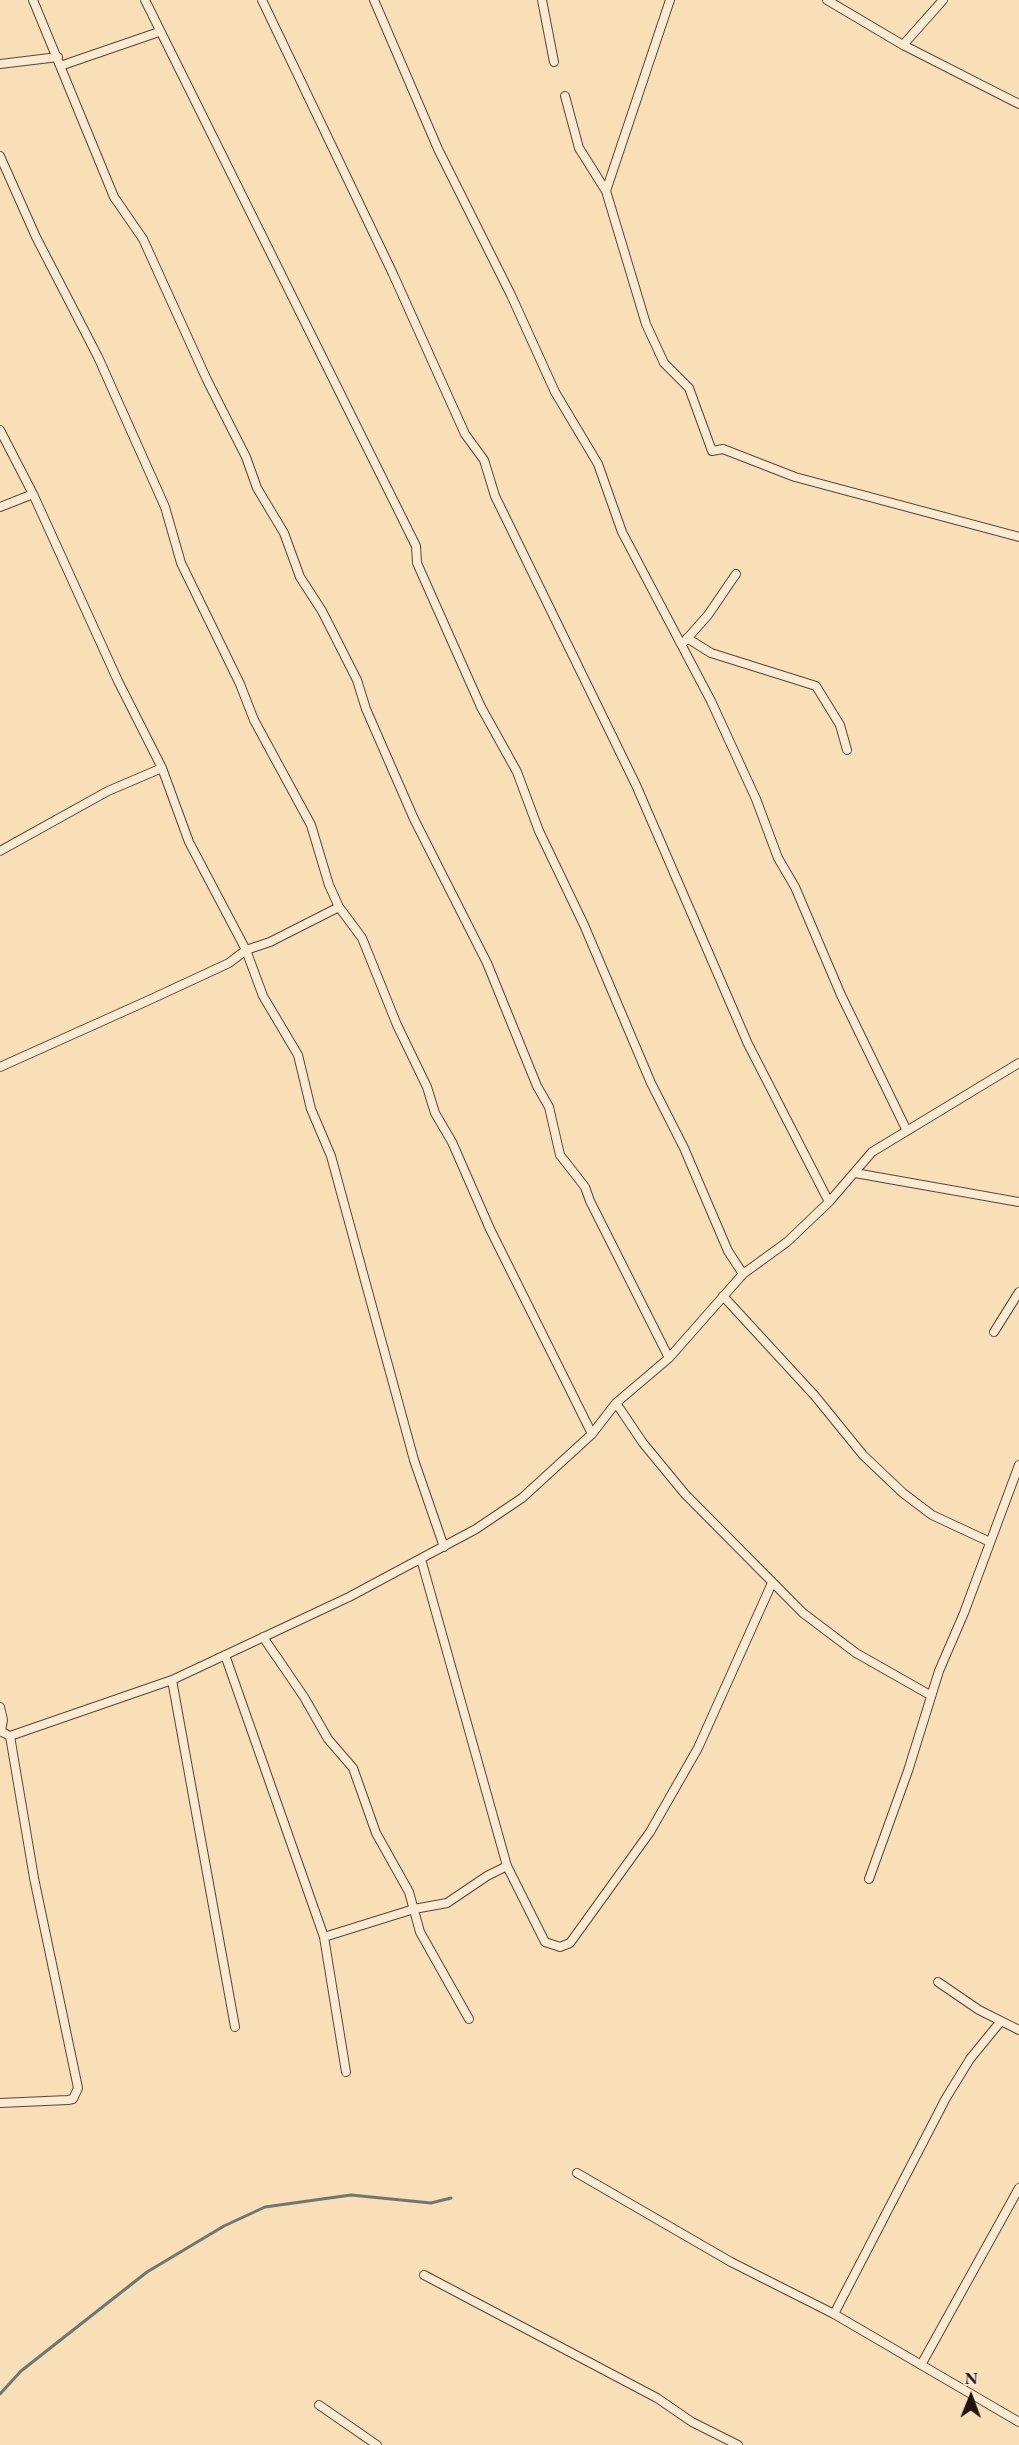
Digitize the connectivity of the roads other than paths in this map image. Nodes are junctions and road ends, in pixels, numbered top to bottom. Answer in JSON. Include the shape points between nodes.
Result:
{"nodes":[{"id":1,"x":33,"y":0,"type":"edge"},
{"id":2,"x":145,"y":0,"type":"edge"},
{"id":3,"x":262,"y":0,"type":"edge"},
{"id":4,"x":374,"y":0,"type":"edge"},
{"id":5,"x":542,"y":0,"type":"edge"},
{"id":6,"x":670,"y":0,"type":"edge"},
{"id":7,"x":827,"y":0,"type":"edge"},
{"id":8,"x":943,"y":0,"type":"edge"},
{"id":9,"x":159,"y":32,"type":"junction"},
{"id":10,"x":903,"y":45,"type":"junction"},
{"id":11,"x":59,"y":61,"type":"junction"},
{"id":12,"x":554,"y":62,"type":"dead end"},
{"id":13,"x":0,"y":64,"type":"edge"},
{"id":14,"x":565,"y":96,"type":"dead end"},
{"id":15,"x":1019,"y":104,"type":"edge"},
{"id":16,"x":0,"y":156,"type":"edge"},
{"id":17,"x":606,"y":191,"type":"junction"},
{"id":18,"x":0,"y":430,"type":"edge"},
{"id":19,"x":33,"y":494,"type":"junction"},
{"id":20,"x":0,"y":507,"type":"edge"},
{"id":21,"x":1019,"y":537,"type":"edge"},
{"id":22,"x":736,"y":574,"type":"dead end"},
{"id":23,"x":684,"y":642,"type":"junction"},
{"id":24,"x":847,"y":750,"type":"dead end"},
{"id":25,"x":162,"y":768,"type":"junction"},
{"id":26,"x":0,"y":851,"type":"edge"},
{"id":27,"x":339,"y":907,"type":"junction"},
{"id":28,"x":246,"y":950,"type":"junction"},
{"id":29,"x":1019,"y":1063,"type":"edge"},
{"id":30,"x":0,"y":1066,"type":"edge"},
{"id":31,"x":907,"y":1131,"type":"junction"},
{"id":32,"x":855,"y":1173,"type":"junction"},
{"id":33,"x":829,"y":1202,"type":"junction"},
{"id":34,"x":1019,"y":1202,"type":"edge"},
{"id":35,"x":743,"y":1274,"type":"junction"},
{"id":36,"x":1019,"y":1292,"type":"edge"},
{"id":37,"x":723,"y":1296,"type":"junction"},
{"id":38,"x":994,"y":1332,"type":"dead end"},
{"id":39,"x":669,"y":1358,"type":"junction"},
{"id":40,"x":616,"y":1403,"type":"junction"},
{"id":41,"x":592,"y":1434,"type":"junction"},
{"id":42,"x":1019,"y":1465,"type":"edge"},
{"id":43,"x":990,"y":1542,"type":"junction"},
{"id":44,"x":444,"y":1547,"type":"junction"},
{"id":45,"x":421,"y":1559,"type":"junction"},
{"id":46,"x":772,"y":1583,"type":"junction"},
{"id":47,"x":263,"y":1637,"type":"junction"},
{"id":48,"x":225,"y":1655,"type":"junction"},
{"id":49,"x":172,"y":1680,"type":"junction"},
{"id":50,"x":930,"y":1695,"type":"junction"},
{"id":51,"x":0,"y":1707,"type":"edge"},
{"id":52,"x":0,"y":1731,"type":"edge"},
{"id":53,"x":10,"y":1736,"type":"junction"},
{"id":54,"x":507,"y":1866,"type":"junction"},
{"id":55,"x":869,"y":1879,"type":"dead end"},
{"id":56,"x":414,"y":1909,"type":"junction"},
{"id":57,"x":324,"y":1937,"type":"junction"},
{"id":58,"x":938,"y":1982,"type":"dead end"},
{"id":59,"x":469,"y":2019,"type":"dead end"},
{"id":60,"x":1001,"y":2020,"type":"junction"},
{"id":61,"x":235,"y":2027,"type":"dead end"},
{"id":62,"x":1019,"y":2030,"type":"edge"},
{"id":63,"x":346,"y":2072,"type":"dead end"},
{"id":64,"x":0,"y":2103,"type":"edge"},
{"id":65,"x":577,"y":2173,"type":"dead end"},
{"id":66,"x":1019,"y":2188,"type":"edge"},
{"id":67,"x":424,"y":2275,"type":"dead end"},
{"id":68,"x":834,"y":2314,"type":"junction"},
{"id":69,"x":921,"y":2365,"type":"junction"},
{"id":70,"x":319,"y":2405,"type":"dead end"},
{"id":71,"x":1018,"y":2419,"type":"edge"},
{"id":72,"x":377,"y":2445,"type":"edge"},
{"id":73,"x":738,"y":2445,"type":"edge"}],
"edges":[{"from":1,"to":11,"type":"street"},
{"from":2,"to":9,"type":"street"},
{"from":3,"to":33,"type":"street","via":[[636,786],[748,1044]]},
{"from":4,"to":23,"type":"street","via":[[438,149],[512,295],[555,392],[598,464],[622,532]]},
{"from":5,"to":12,"type":"street"},
{"from":6,"to":17,"type":"street"},
{"from":7,"to":10,"type":"street"},
{"from":8,"to":10,"type":"street"},
{"from":9,"to":11,"type":"street"},
{"from":9,"to":35,"type":"street","via":[[416,546],[417,563],[481,707],[517,772],[539,831],[651,1083],[728,1251]]},
{"from":10,"to":15,"type":"street"},
{"from":11,"to":13,"type":"street"},
{"from":11,"to":39,"type":"street","via":[[114,197],[155,264],[257,488],[284,533],[300,577],[357,680],[414,819],[487,963],[549,1107],[560,1155],[585,1187]]},
{"from":14,"to":17,"type":"street","via":[[579,148]]},
{"from":16,"to":27,"type":"street","via":[[36,237],[98,357],[165,507],[181,563],[254,720],[311,825]]},
{"from":17,"to":21,"type":"street","via":[[646,324],[664,363],[688,388],[712,451],[723,449],[795,477]]},
{"from":18,"to":19,"type":"street"},
{"from":19,"to":20,"type":"street"},
{"from":19,"to":25,"type":"street","via":[[82,607]]},
{"from":22,"to":23,"type":"street"},
{"from":23,"to":24,"type":"street","via":[[816,686],[840,725]]},
{"from":23,"to":31,"type":"street","via":[[756,799],[778,858]]},
{"from":25,"to":26,"type":"street","via":[[108,791]]},
{"from":25,"to":28,"type":"street","via":[[189,842]]},
{"from":27,"to":28,"type":"street"},
{"from":27,"to":41,"type":"street","via":[[362,938],[435,1113]]},
{"from":28,"to":30,"type":"street","via":[[229,963]]},
{"from":28,"to":44,"type":"street","via":[[257,983],[298,1055],[311,1109],[331,1156],[414,1460]]},
{"from":29,"to":31,"type":"street"},
{"from":31,"to":32,"type":"street","via":[[873,1152]]},
{"from":32,"to":33,"type":"street"},
{"from":32,"to":34,"type":"street"},
{"from":33,"to":35,"type":"street","via":[[787,1242]]},
{"from":35,"to":37,"type":"street"},
{"from":36,"to":38,"type":"street"},
{"from":37,"to":39,"type":"street"},
{"from":37,"to":43,"type":"street","via":[[802,1381],[863,1455],[903,1493],[932,1515]]},
{"from":39,"to":40,"type":"street"},
{"from":40,"to":41,"type":"street"},
{"from":40,"to":46,"type":"street","via":[[685,1494]]},
{"from":41,"to":44,"type":"street","via":[[522,1497]]},
{"from":42,"to":43,"type":"street"},
{"from":43,"to":50,"type":"street"},
{"from":44,"to":45,"type":"street"},
{"from":45,"to":47,"type":"street"},
{"from":45,"to":54,"type":"street"},
{"from":46,"to":50,"type":"street","via":[[831,1637]]},
{"from":46,"to":54,"type":"street","via":[[698,1748],[650,1832],[570,1943],[560,1947],[545,1942]]},
{"from":47,"to":48,"type":"street"},
{"from":47,"to":56,"type":"street","via":[[328,1739],[353,1768],[376,1833]]},
{"from":48,"to":49,"type":"street"},
{"from":48,"to":57,"type":"street"},
{"from":49,"to":53,"type":"street"},
{"from":49,"to":61,"type":"street"},
{"from":50,"to":55,"type":"street","via":[[909,1771]]},
{"from":51,"to":52,"type":"street"},
{"from":52,"to":53,"type":"street"},
{"from":53,"to":64,"type":"street","via":[[34,1878],[78,2088],[73,2099],[68,2100]]},
{"from":54,"to":56,"type":"street","via":[[447,1903]]},
{"from":56,"to":57,"type":"street"},
{"from":56,"to":59,"type":"street","via":[[420,1932]]},
{"from":57,"to":63,"type":"street"},
{"from":58,"to":60,"type":"street"},
{"from":60,"to":62,"type":"street"},
{"from":60,"to":68,"type":"street","via":[[946,2098]]},
{"from":65,"to":68,"type":"street","via":[[731,2262]]},
{"from":66,"to":69,"type":"street"},
{"from":67,"to":73,"type":"street"},
{"from":68,"to":69,"type":"street"},
{"from":69,"to":71,"type":"street"},
{"from":70,"to":72,"type":"street"}]}
